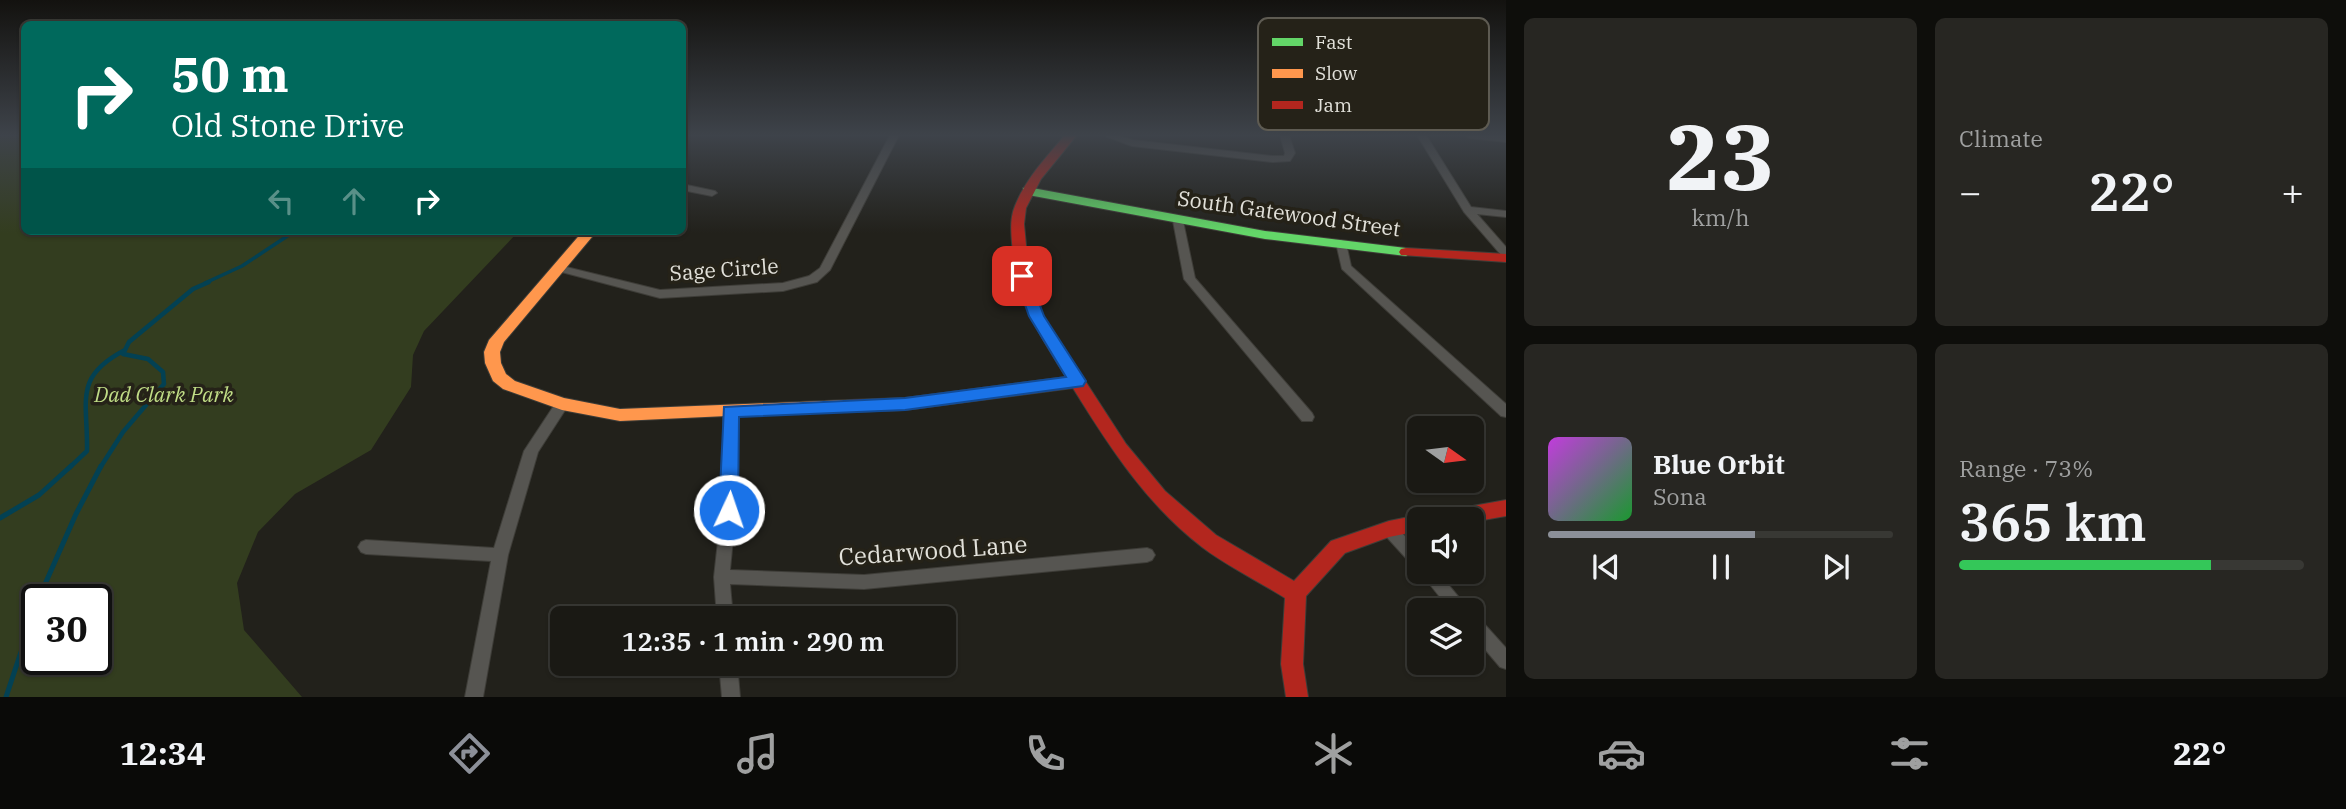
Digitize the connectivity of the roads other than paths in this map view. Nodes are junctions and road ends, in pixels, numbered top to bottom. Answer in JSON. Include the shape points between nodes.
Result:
{"nodes":[{"id":1,"x":878,"y":168,"type":"edge"},
{"id":2,"x":1045,"y":168,"type":"edge"},
{"id":3,"x":1441,"y":168,"type":"edge"},
{"id":4,"x":686,"y":188,"type":"edge"},
{"id":5,"x":1027,"y":191,"type":"junction"},
{"id":6,"x":712,"y":193,"type":"dead end"},
{"id":7,"x":1468,"y":210,"type":"junction"},
{"id":8,"x":1506,"y":214,"type":"edge"},
{"id":9,"x":1178,"y":221,"type":"junction"},
{"id":10,"x":587,"y":235,"type":"edge"},
{"id":11,"x":1341,"y":243,"type":"junction"},
{"id":12,"x":1506,"y":256,"type":"edge"},
{"id":13,"x":558,"y":268,"type":"junction"},
{"id":14,"x":1077,"y":381,"type":"junction"},
{"id":15,"x":562,"y":404,"type":"junction"},
{"id":16,"x":730,"y":411,"type":"junction"},
{"id":17,"x":1506,"y":412,"type":"edge"},
{"id":18,"x":1307,"y":417,"type":"dead end"},
{"id":19,"x":1506,"y":508,"type":"edge"},
{"id":20,"x":1484,"y":512,"type":"edge"},
{"id":21,"x":1407,"y":525,"type":"edge"},
{"id":22,"x":1389,"y":529,"type":"junction"},
{"id":23,"x":366,"y":547,"type":"dead end"},
{"id":24,"x":1407,"y":549,"type":"edge"},
{"id":25,"x":500,"y":555,"type":"junction"},
{"id":26,"x":1147,"y":555,"type":"dead end"},
{"id":27,"x":722,"y":577,"type":"junction"},
{"id":28,"x":1438,"y":584,"type":"edge"},
{"id":29,"x":1296,"y":593,"type":"junction"},
{"id":30,"x":1451,"y":598,"type":"edge"},
{"id":31,"x":724,"y":606,"type":"edge"},
{"id":32,"x":1484,"y":636,"type":"edge"},
{"id":33,"x":1506,"y":661,"type":"edge"},
{"id":34,"x":729,"y":676,"type":"edge"},
{"id":35,"x":474,"y":697,"type":"edge"},
{"id":36,"x":731,"y":697,"type":"edge"},
{"id":37,"x":1297,"y":697,"type":"edge"}],
"edges":[{"from":1,"to":13,"type":"street","name":"Sage Circle","via":[[824,270],[813,279],[783,288],[660,294]]},
{"from":2,"to":5,"type":"street"},
{"from":3,"to":7,"type":"street"},
{"from":4,"to":6,"type":"street"},
{"from":5,"to":9,"type":"street","name":"South Gatewood Street"},
{"from":5,"to":14,"type":"street","via":[[1017,224],[1022,276],[1036,316]]},
{"from":7,"to":8,"type":"street"},
{"from":7,"to":12,"type":"street"},
{"from":9,"to":11,"type":"street","name":"South Gatewood Street"},
{"from":9,"to":18,"type":"street","via":[[1190,279]]},
{"from":10,"to":13,"type":"street"},
{"from":11,"to":12,"type":"street","name":"South Gatewood Street","via":[[1448,257]]},
{"from":11,"to":17,"type":"street","via":[[1346,267]]},
{"from":13,"to":15,"type":"street","via":[[506,327],[492,352],[499,377],[509,385]]},
{"from":14,"to":16,"type":"street","via":[[915,403]]},
{"from":14,"to":29,"type":"street","via":[[1120,449],[1174,512],[1238,561]]},
{"from":15,"to":16,"type":"street","via":[[620,415]]},
{"from":15,"to":25,"type":"street","via":[[531,451]]},
{"from":16,"to":27,"type":"street","via":[[731,487]]},
{"from":19,"to":20,"type":"street"},
{"from":21,"to":22,"type":"street"},
{"from":22,"to":24,"type":"street"},
{"from":22,"to":29,"type":"street","via":[[1338,547]]},
{"from":23,"to":25,"type":"street"},
{"from":25,"to":35,"type":"street"},
{"from":26,"to":27,"type":"street","name":"Cedarwood Lane","via":[[864,582]]},
{"from":27,"to":31,"type":"street"},
{"from":28,"to":30,"type":"street"},
{"from":29,"to":37,"type":"street","via":[[1292,664]]},
{"from":32,"to":33,"type":"street"},
{"from":34,"to":36,"type":"street"}]}
